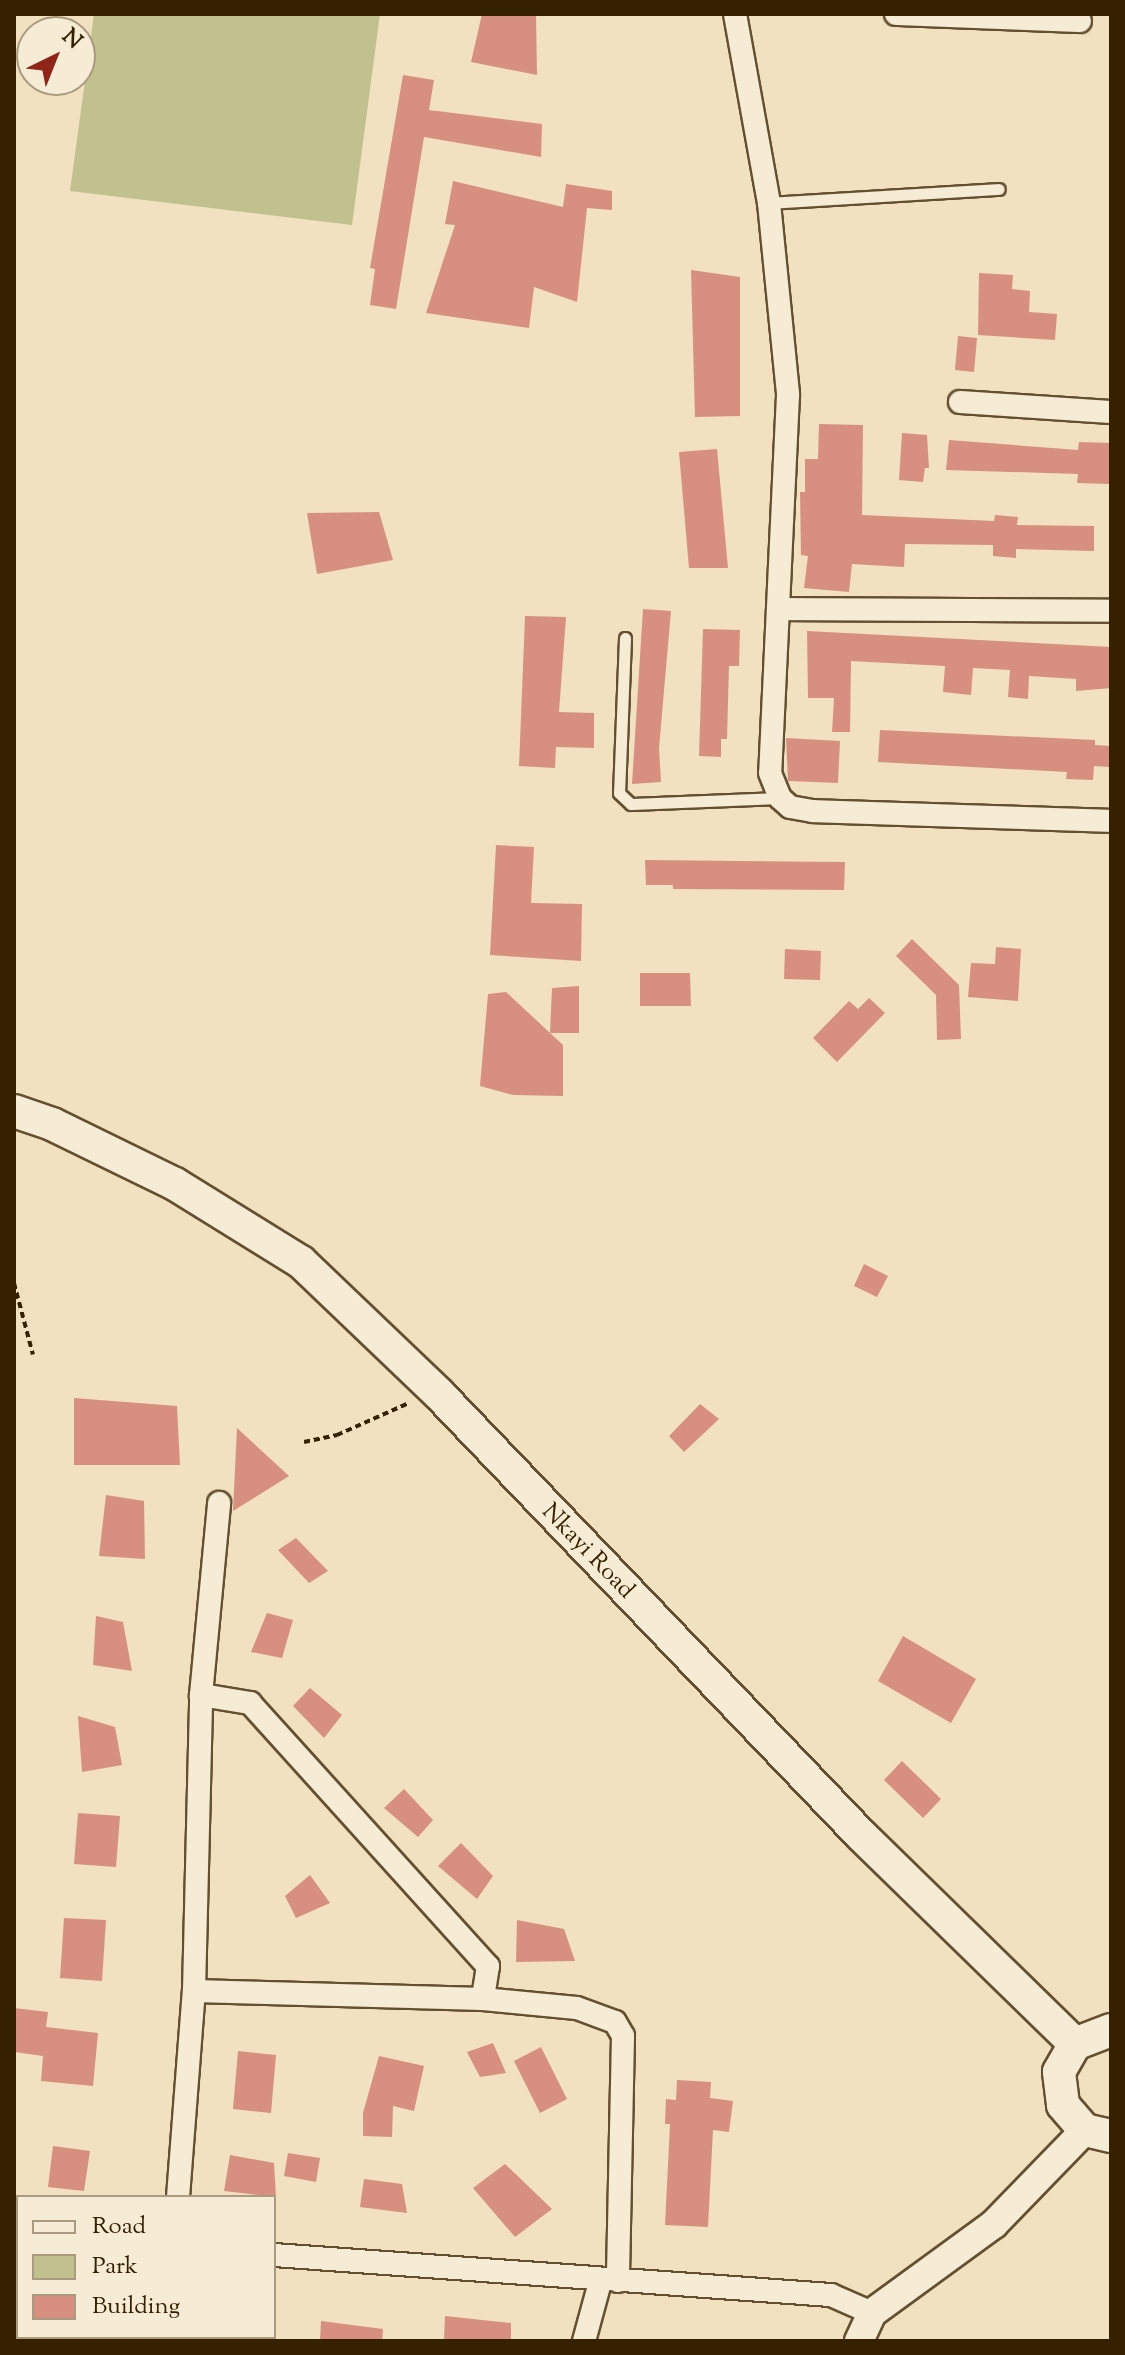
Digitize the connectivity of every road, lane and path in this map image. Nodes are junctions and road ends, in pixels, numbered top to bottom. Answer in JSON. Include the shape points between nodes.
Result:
{"nodes":[{"id":1,"x":735,"y":14,"type":"edge"},
{"id":2,"x":896,"y":14,"type":"edge"},
{"id":3,"x":1080,"y":21,"type":"dead end"},
{"id":4,"x":999,"y":189,"type":"dead end"},
{"id":5,"x":769,"y":203,"type":"junction"},
{"id":6,"x":960,"y":402,"type":"dead end"},
{"id":7,"x":1111,"y":412,"type":"edge"},
{"id":8,"x":779,"y":609,"type":"junction"},
{"id":9,"x":1111,"y":611,"type":"edge"},
{"id":10,"x":625,"y":638,"type":"dead end"},
{"id":11,"x":780,"y":798,"type":"junction"},
{"id":12,"x":1111,"y":821,"type":"edge"},
{"id":13,"x":14,"y":1111,"type":"edge"},
{"id":14,"x":14,"y":1283,"type":"edge"},
{"id":15,"x":33,"y":1355,"type":"dead end"},
{"id":16,"x":438,"y":1393,"type":"junction"},
{"id":17,"x":304,"y":1442,"type":"dead end"},
{"id":18,"x":219,"y":1503,"type":"dead end"},
{"id":19,"x":201,"y":1695,"type":"junction"},
{"id":20,"x":194,"y":1991,"type":"junction"},
{"id":21,"x":483,"y":1999,"type":"junction"},
{"id":22,"x":1111,"y":2030,"type":"edge"},
{"id":23,"x":1075,"y":2044,"type":"junction"},
{"id":24,"x":1098,"y":2133,"type":"edge"},
{"id":25,"x":178,"y":2195,"type":"edge"},
{"id":26,"x":276,"y":2255,"type":"edge"},
{"id":27,"x":609,"y":2282,"type":"junction"},
{"id":28,"x":872,"y":2313,"type":"junction"},
{"id":29,"x":584,"y":2341,"type":"edge"},
{"id":30,"x":859,"y":2341,"type":"edge"}],
"edges":[{"from":1,"to":5,"type":"street"},
{"from":2,"to":3,"type":"street"},
{"from":4,"to":5,"type":"lane"},
{"from":5,"to":8,"type":"street","via":[[788,395]]},
{"from":6,"to":7,"type":"street"},
{"from":8,"to":9,"type":"street"},
{"from":8,"to":11,"type":"street","via":[[770,773]]},
{"from":10,"to":11,"type":"lane","via":[[619,793],[631,804]]},
{"from":11,"to":12,"type":"street","via":[[790,807],[813,811]]},
{"from":13,"to":16,"type":"main road","name":"Nkayi Road","via":[[52,1124],[218,1206],[301,1262]]},
{"from":14,"to":15,"type":"path"},
{"from":16,"to":17,"type":"path","via":[[374,1415],[337,1435]]},
{"from":16,"to":23,"type":"main road","name":"Nkayi Road","via":[[861,1835]]},
{"from":18,"to":19,"type":"street"},
{"from":19,"to":20,"type":"street"},
{"from":19,"to":21,"type":"street","via":[[250,1703],[488,1966]]},
{"from":20,"to":21,"type":"street"},
{"from":20,"to":25,"type":"street"},
{"from":21,"to":27,"type":"street","via":[[597,2012],[615,2022],[623,2036]]},
{"from":22,"to":23,"type":"main road"},
{"from":23,"to":24,"type":"main road","via":[[1059,2072],[1063,2105]]},
{"from":24,"to":28,"type":"street","via":[[994,2224]]},
{"from":26,"to":27,"type":"street"},
{"from":27,"to":28,"type":"street","via":[[831,2295]]},
{"from":27,"to":29,"type":"street"},
{"from":28,"to":30,"type":"street"}]}
